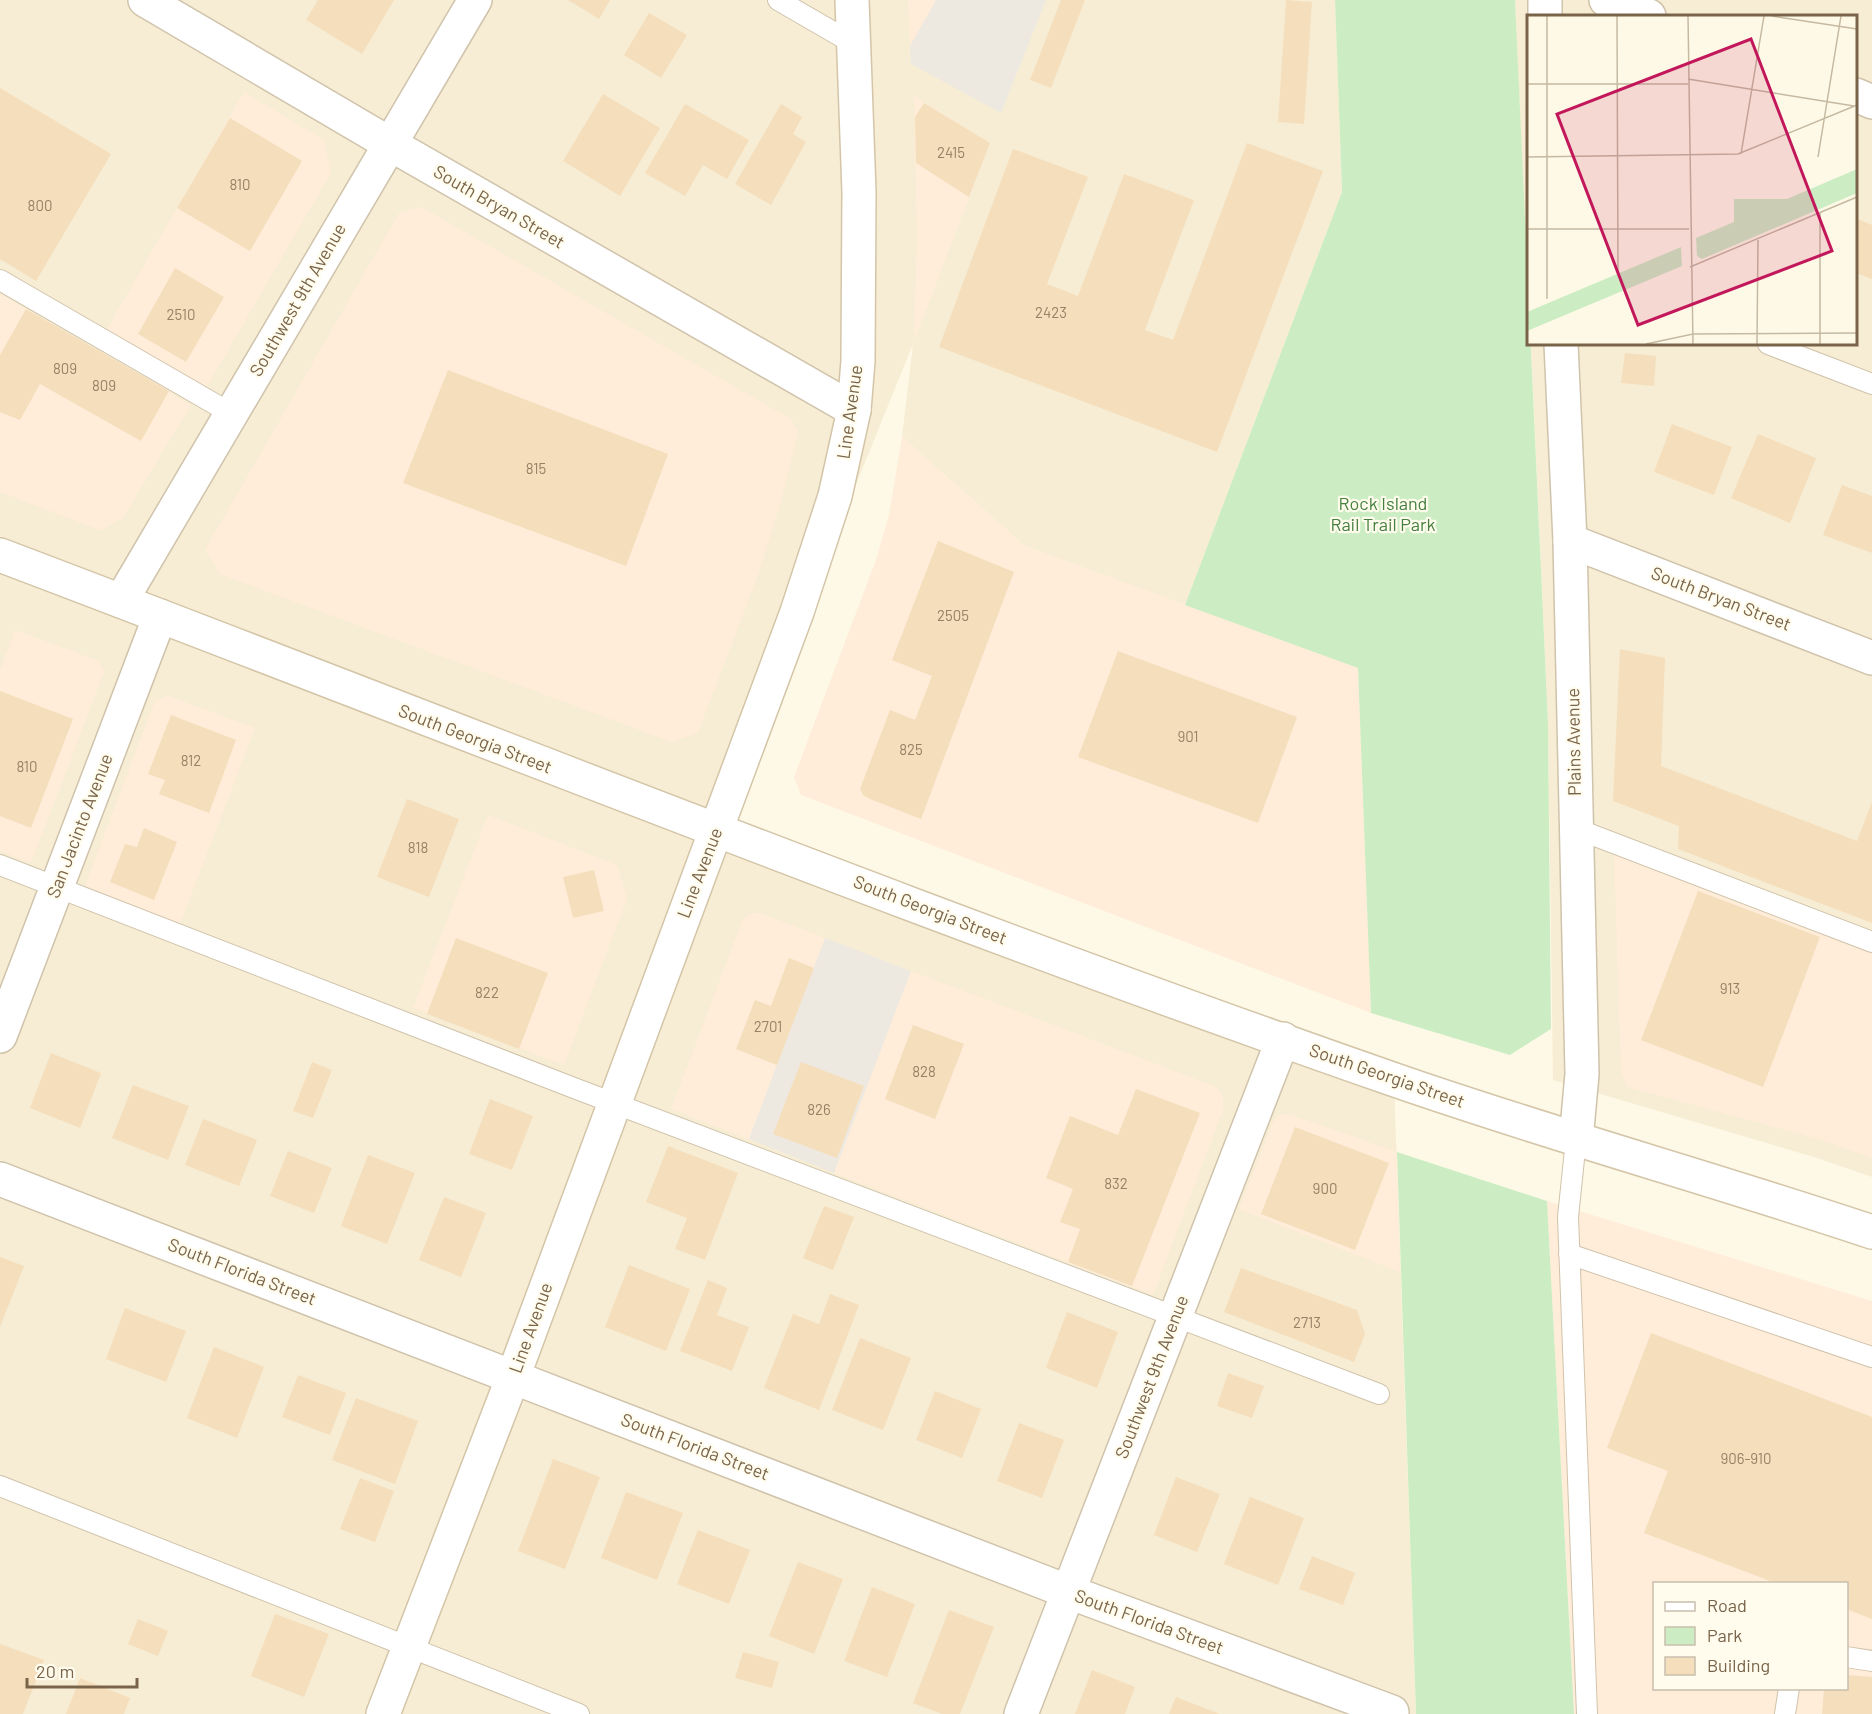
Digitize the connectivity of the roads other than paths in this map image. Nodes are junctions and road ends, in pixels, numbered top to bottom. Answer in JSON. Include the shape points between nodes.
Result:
{"nodes":[{"id":1,"x":145,"y":0,"type":"edge"},
{"id":2,"x":476,"y":0,"type":"edge"},
{"id":3,"x":778,"y":0,"type":"edge"},
{"id":4,"x":852,"y":0,"type":"edge"},
{"id":5,"x":1606,"y":0,"type":"edge"},
{"id":6,"x":1646,"y":15,"type":"edge"},
{"id":7,"x":854,"y":44,"type":"junction"},
{"id":8,"x":1857,"y":95,"type":"edge"},
{"id":9,"x":1872,"y":102,"type":"edge"},
{"id":10,"x":390,"y":144,"type":"junction"},
{"id":11,"x":0,"y":280,"type":"edge"},
{"id":12,"x":1561,"y":345,"type":"edge"},
{"id":13,"x":1771,"y":345,"type":"edge"},
{"id":14,"x":1872,"y":384,"type":"edge"},
{"id":15,"x":854,"y":411,"type":"junction"},
{"id":16,"x":232,"y":414,"type":"junction"},
{"id":17,"x":1570,"y":541,"type":"junction"},
{"id":18,"x":0,"y":555,"type":"edge"},
{"id":19,"x":121,"y":601,"type":"junction"},
{"id":20,"x":160,"y":616,"type":"junction"},
{"id":21,"x":1872,"y":658,"type":"edge"},
{"id":22,"x":716,"y":830,"type":"junction"},
{"id":23,"x":1576,"y":830,"type":"junction"},
{"id":24,"x":0,"y":865,"type":"edge"},
{"id":25,"x":57,"y":886,"type":"junction"},
{"id":26,"x":1872,"y":942,"type":"edge"},
{"id":27,"x":0,"y":1036,"type":"edge"},
{"id":28,"x":1283,"y":1039,"type":"junction"},
{"id":29,"x":614,"y":1102,"type":"junction"},
{"id":30,"x":1576,"y":1140,"type":"junction"},
{"id":31,"x":0,"y":1179,"type":"edge"},
{"id":32,"x":1872,"y":1232,"type":"edge"},
{"id":33,"x":1569,"y":1254,"type":"junction"},
{"id":34,"x":1175,"y":1317,"type":"junction"},
{"id":35,"x":1872,"y":1357,"type":"edge"},
{"id":36,"x":513,"y":1377,"type":"junction"},
{"id":37,"x":1379,"y":1394,"type":"dead end"},
{"id":38,"x":0,"y":1486,"type":"edge"},
{"id":39,"x":1069,"y":1592,"type":"junction"},
{"id":40,"x":409,"y":1647,"type":"junction"},
{"id":41,"x":1848,"y":1657,"type":"edge"},
{"id":42,"x":1872,"y":1661,"type":"edge"},
{"id":43,"x":1789,"y":1690,"type":"edge"},
{"id":44,"x":1392,"y":1712,"type":"dead end"},
{"id":45,"x":383,"y":1714,"type":"edge"},
{"id":46,"x":579,"y":1714,"type":"edge"},
{"id":47,"x":1021,"y":1714,"type":"edge"},
{"id":48,"x":1587,"y":1714,"type":"edge"},
{"id":49,"x":1785,"y":1714,"type":"edge"}],
"edges":[{"from":1,"to":10,"type":"street","name":"South Bryan Street"},
{"from":2,"to":10,"type":"street","name":"Southwest 9th Avenue"},
{"from":3,"to":7,"type":"lane"},
{"from":4,"to":7,"type":"street","name":"Line Avenue"},
{"from":5,"to":6,"type":"street"},
{"from":7,"to":15,"type":"street","name":"Line Avenue","via":[[860,295]]},
{"from":8,"to":9,"type":"street"},
{"from":10,"to":15,"type":"street","name":"South Bryan Street"},
{"from":10,"to":16,"type":"street","name":"Southwest 9th Avenue"},
{"from":11,"to":16,"type":"lane"},
{"from":12,"to":17,"type":"street","name":"Plains Avenue"},
{"from":13,"to":14,"type":"lane"},
{"from":15,"to":22,"type":"street","name":"Line Avenue","via":[[835,496],[816,556]]},
{"from":16,"to":19,"type":"street","name":"Southwest 9th Avenue"},
{"from":17,"to":21,"type":"street","name":"South Bryan Street"},
{"from":17,"to":23,"type":"street","name":"Plains Avenue"},
{"from":18,"to":19,"type":"street","name":"South Georgia Street"},
{"from":19,"to":20,"type":"street","name":"South Georgia Street"},
{"from":20,"to":22,"type":"street","name":"South Georgia Street"},
{"from":20,"to":25,"type":"street","name":"San Jacinto Avenue"},
{"from":22,"to":28,"type":"street","name":"South Georgia Street"},
{"from":22,"to":29,"type":"street","name":"Line Avenue"},
{"from":23,"to":26,"type":"lane"},
{"from":23,"to":30,"type":"street","name":"Plains Avenue","via":[[1582,1074]]},
{"from":24,"to":25,"type":"lane"},
{"from":25,"to":27,"type":"street","name":"San Jacinto Avenue"},
{"from":25,"to":29,"type":"lane"},
{"from":28,"to":30,"type":"street","name":"South Georgia Street"},
{"from":28,"to":34,"type":"street","name":"Southwest 9th Avenue"},
{"from":29,"to":34,"type":"lane"},
{"from":29,"to":36,"type":"street","name":"Line Avenue"},
{"from":30,"to":32,"type":"street","name":"South Georgia Street"},
{"from":30,"to":33,"type":"lane","via":[[1568,1217]]},
{"from":31,"to":36,"type":"street","name":"South Florida Street"},
{"from":33,"to":35,"type":"lane"},
{"from":33,"to":48,"type":"lane"},
{"from":34,"to":37,"type":"lane"},
{"from":34,"to":39,"type":"street","name":"Southwest 9th Avenue"},
{"from":36,"to":39,"type":"street","name":"South Florida Street"},
{"from":36,"to":40,"type":"street","name":"Line Avenue"},
{"from":38,"to":40,"type":"lane"},
{"from":39,"to":44,"type":"street","name":"South Florida Street"},
{"from":39,"to":47,"type":"street","name":"Southwest 9th Avenue"},
{"from":40,"to":45,"type":"street","name":"Line Avenue"},
{"from":40,"to":46,"type":"lane"},
{"from":41,"to":42,"type":"lane"},
{"from":43,"to":49,"type":"lane"}]}
